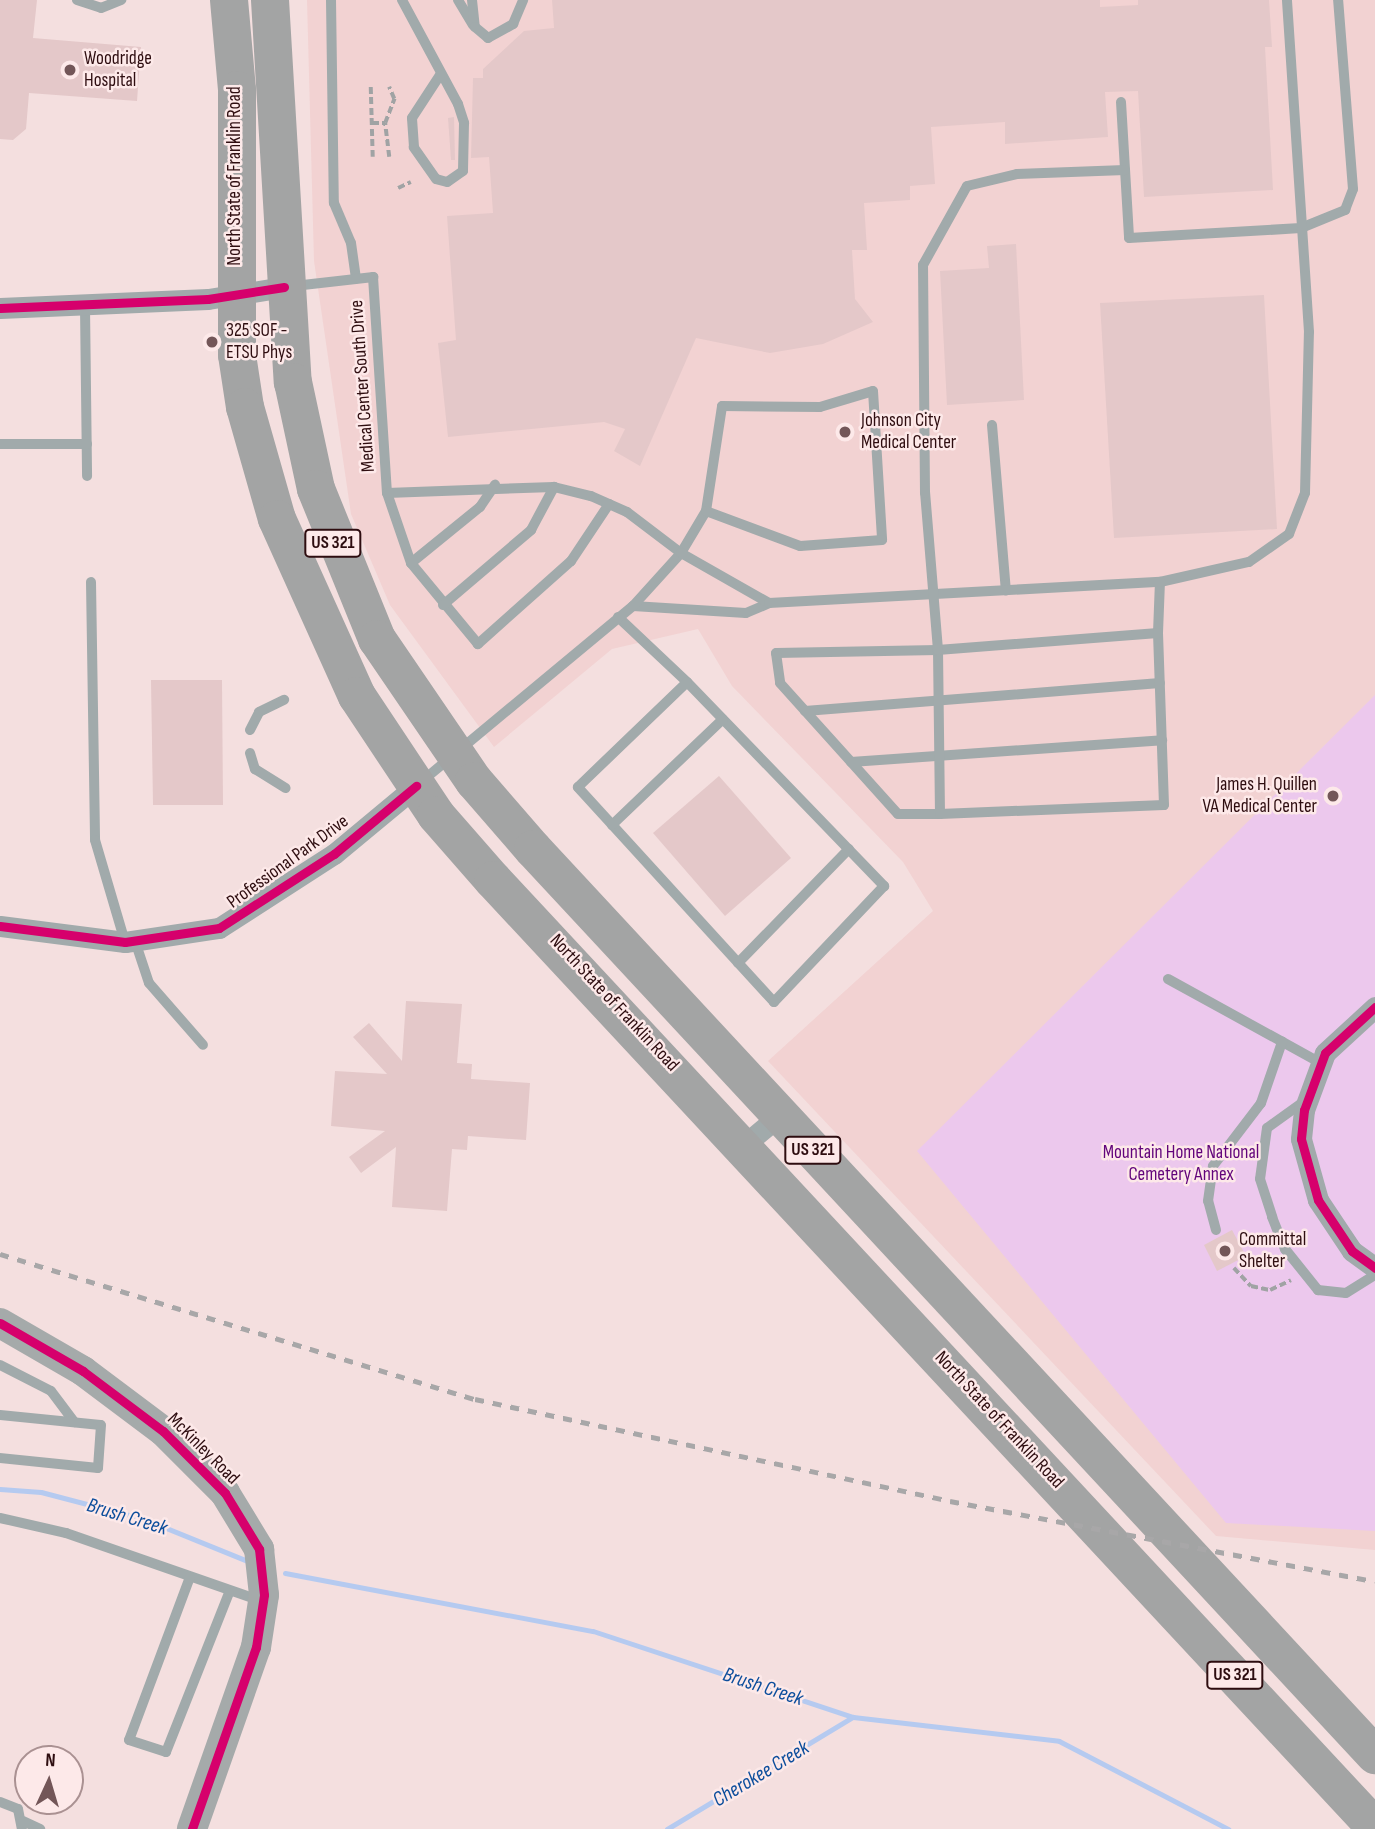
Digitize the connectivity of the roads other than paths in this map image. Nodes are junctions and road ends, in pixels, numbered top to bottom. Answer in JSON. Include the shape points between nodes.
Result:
{"nodes":[{"id":1,"x":77,"y":0,"type":"edge"},
{"id":2,"x":121,"y":0,"type":"edge"},
{"id":3,"x":229,"y":0,"type":"edge"},
{"id":4,"x":270,"y":0,"type":"edge"},
{"id":5,"x":331,"y":0,"type":"edge"},
{"id":6,"x":402,"y":0,"type":"edge"},
{"id":7,"x":458,"y":0,"type":"edge"},
{"id":8,"x":472,"y":0,"type":"edge"},
{"id":9,"x":523,"y":0,"type":"edge"},
{"id":10,"x":1287,"y":0,"type":"edge"},
{"id":11,"x":1338,"y":0,"type":"edge"},
{"id":12,"x":475,"y":27,"type":"junction"},
{"id":13,"x":440,"y":75,"type":"junction"},
{"id":14,"x":1121,"y":102,"type":"dead end"},
{"id":15,"x":1125,"y":170,"type":"junction"},
{"id":16,"x":1301,"y":228,"type":"junction"},
{"id":17,"x":356,"y":279,"type":"junction"},
{"id":18,"x":284,"y":288,"type":"junction"},
{"id":19,"x":236,"y":295,"type":"junction"},
{"id":20,"x":85,"y":307,"type":"junction"},
{"id":21,"x":0,"y":308,"type":"edge"},
{"id":22,"x":992,"y":425,"type":"dead end"},
{"id":23,"x":87,"y":443,"type":"junction"},
{"id":24,"x":0,"y":444,"type":"edge"},
{"id":25,"x":87,"y":476,"type":"dead end"},
{"id":26,"x":495,"y":485,"type":"junction"},
{"id":27,"x":554,"y":487,"type":"junction"},
{"id":28,"x":387,"y":493,"type":"junction"},
{"id":29,"x":609,"y":504,"type":"junction"},
{"id":30,"x":706,"y":511,"type":"junction"},
{"id":31,"x":681,"y":553,"type":"junction"},
{"id":32,"x":411,"y":563,"type":"junction"},
{"id":33,"x":91,"y":582,"type":"dead end"},
{"id":34,"x":1160,"y":582,"type":"junction"},
{"id":35,"x":1006,"y":590,"type":"junction"},
{"id":36,"x":937,"y":594,"type":"junction"},
{"id":37,"x":769,"y":603,"type":"junction"},
{"id":38,"x":443,"y":605,"type":"junction"},
{"id":39,"x":633,"y":606,"type":"junction"},
{"id":40,"x":618,"y":617,"type":"junction"},
{"id":41,"x":1158,"y":633,"type":"junction"},
{"id":42,"x":938,"y":650,"type":"junction"},
{"id":43,"x":687,"y":682,"type":"junction"},
{"id":44,"x":1160,"y":683,"type":"junction"},
{"id":45,"x":284,"y":700,"type":"dead end"},
{"id":46,"x":939,"y":701,"type":"junction"},
{"id":47,"x":805,"y":711,"type":"junction"},
{"id":48,"x":723,"y":719,"type":"junction"},
{"id":49,"x":250,"y":730,"type":"dead end"},
{"id":50,"x":1162,"y":740,"type":"junction"},
{"id":51,"x":250,"y":753,"type":"dead end"},
{"id":52,"x":454,"y":754,"type":"junction"},
{"id":53,"x":939,"y":757,"type":"junction"},
{"id":54,"x":852,"y":762,"type":"junction"},
{"id":55,"x":416,"y":786,"type":"junction"},
{"id":56,"x":285,"y":788,"type":"dead end"},
{"id":57,"x":940,"y":814,"type":"junction"},
{"id":58,"x":612,"y":825,"type":"junction"},
{"id":59,"x":849,"y":849,"type":"junction"},
{"id":60,"x":0,"y":926,"type":"edge"},
{"id":61,"x":130,"y":941,"type":"junction"},
{"id":62,"x":738,"y":963,"type":"junction"},
{"id":63,"x":1168,"y":979,"type":"dead end"},
{"id":64,"x":1375,"y":1007,"type":"edge"},
{"id":65,"x":1282,"y":1042,"type":"junction"},
{"id":66,"x":203,"y":1045,"type":"dead end"},
{"id":67,"x":1321,"y":1063,"type":"junction"},
{"id":68,"x":1308,"y":1098,"type":"junction"},
{"id":69,"x":780,"y":1115,"type":"junction"},
{"id":70,"x":744,"y":1145,"type":"junction"},
{"id":71,"x":1216,"y":1230,"type":"dead end"},
{"id":72,"x":1375,"y":1268,"type":"edge"},
{"id":73,"x":1375,"y":1275,"type":"edge"},
{"id":74,"x":0,"y":1322,"type":"edge"},
{"id":75,"x":0,"y":1366,"type":"edge"},
{"id":76,"x":0,"y":1415,"type":"edge"},
{"id":77,"x":74,"y":1422,"type":"junction"},
{"id":78,"x":0,"y":1458,"type":"edge"},
{"id":79,"x":0,"y":1518,"type":"edge"},
{"id":80,"x":190,"y":1577,"type":"junction"},
{"id":81,"x":229,"y":1593,"type":"junction"},
{"id":82,"x":264,"y":1602,"type":"junction"},
{"id":83,"x":1375,"y":1755,"type":"edge"},
{"id":84,"x":1336,"y":1791,"type":"junction"},
{"id":85,"x":0,"y":1802,"type":"edge"},
{"id":86,"x":22,"y":1825,"type":"edge"},
{"id":87,"x":1375,"y":1827,"type":"edge"},
{"id":88,"x":40,"y":1829,"type":"edge"},
{"id":89,"x":192,"y":1829,"type":"edge"},
{"id":90,"x":1348,"y":1829,"type":"edge"}],
"edges":[{"from":1,"to":2,"type":"lane","via":[[101,8]]},
{"from":3,"to":19,"type":"highway","name":"North State of Franklin Road","number":"US 321","via":[[237,90]]},
{"from":4,"to":18,"type":"highway","name":"North State of Franklin Road","number":"US 321"},
{"from":5,"to":17,"type":"lane","via":[[334,202],[351,243]]},
{"from":6,"to":13,"type":"lane"},
{"from":7,"to":12,"type":"lane"},
{"from":8,"to":12,"type":"lane"},
{"from":9,"to":12,"type":"lane","via":[[501,36],[488,38]]},
{"from":10,"to":16,"type":"lane"},
{"from":11,"to":16,"type":"lane","via":[[1353,189],[1345,210]]},
{"from":13,"to":13,"type":"lane","via":[[412,118],[414,148],[436,178],[447,182],[463,171],[465,141],[458,104]]},
{"from":14,"to":15,"type":"lane"},
{"from":15,"to":16,"type":"lane","via":[[1129,238]]},
{"from":15,"to":36,"type":"lane","via":[[1017,174],[967,186],[923,265],[925,493]]},
{"from":16,"to":34,"type":"lane","via":[[1309,332],[1305,493],[1289,534],[1249,562]]},
{"from":17,"to":18,"type":"lane"},
{"from":17,"to":28,"type":"lane","name":"Medical Center South Drive","via":[[373,277]]},
{"from":18,"to":19,"type":"street"},
{"from":18,"to":52,"type":"highway","name":"North State of Franklin Road","number":"US 321","via":[[299,418],[335,548],[377,639]]},
{"from":19,"to":20,"type":"street"},
{"from":19,"to":55,"type":"highway","name":"North State of Franklin Road","number":"US 321","via":[[246,407],[277,519],[357,696]]},
{"from":20,"to":21,"type":"street"},
{"from":20,"to":23,"type":"lane"},
{"from":22,"to":35,"type":"lane"},
{"from":23,"to":24,"type":"lane"},
{"from":23,"to":25,"type":"lane"},
{"from":26,"to":27,"type":"lane"},
{"from":26,"to":28,"type":"lane"},
{"from":26,"to":32,"type":"lane","via":[[480,508]]},
{"from":27,"to":29,"type":"lane"},
{"from":27,"to":38,"type":"lane","via":[[531,530]]},
{"from":28,"to":32,"type":"lane","name":"Medical Center South Drive"},
{"from":29,"to":31,"type":"lane"},
{"from":29,"to":38,"type":"lane","name":"Medical Center South Drive","via":[[571,561],[478,645]]},
{"from":30,"to":30,"type":"lane","via":[[722,407],[820,407],[873,391],[882,540],[800,546]]},
{"from":30,"to":31,"type":"lane"},
{"from":31,"to":37,"type":"lane"},
{"from":31,"to":39,"type":"lane"},
{"from":32,"to":38,"type":"lane","name":"Medical Center South Drive"},
{"from":33,"to":61,"type":"lane","via":[[95,840]]},
{"from":34,"to":35,"type":"lane"},
{"from":34,"to":41,"type":"lane"},
{"from":35,"to":36,"type":"lane"},
{"from":36,"to":37,"type":"lane"},
{"from":36,"to":42,"type":"lane"},
{"from":37,"to":39,"type":"lane","via":[[746,613]]},
{"from":39,"to":40,"type":"lane"},
{"from":40,"to":43,"type":"lane"},
{"from":40,"to":52,"type":"lane"},
{"from":41,"to":42,"type":"lane"},
{"from":41,"to":44,"type":"lane"},
{"from":42,"to":46,"type":"lane"},
{"from":42,"to":47,"type":"lane","via":[[776,653],[780,683]]},
{"from":43,"to":48,"type":"lane"},
{"from":43,"to":58,"type":"lane","via":[[578,787]]},
{"from":44,"to":46,"type":"lane"},
{"from":44,"to":50,"type":"lane"},
{"from":45,"to":49,"type":"lane","via":[[259,712]]},
{"from":46,"to":47,"type":"lane"},
{"from":46,"to":53,"type":"lane"},
{"from":47,"to":54,"type":"lane"},
{"from":48,"to":58,"type":"lane"},
{"from":48,"to":59,"type":"lane"},
{"from":50,"to":53,"type":"lane"},
{"from":50,"to":57,"type":"lane","via":[[1164,805]]},
{"from":51,"to":56,"type":"lane","via":[[255,769]]},
{"from":52,"to":55,"type":"lane"},
{"from":52,"to":69,"type":"highway","name":"North State of Franklin Road","number":"US 321","via":[[533,849]]},
{"from":53,"to":54,"type":"lane"},
{"from":53,"to":57,"type":"lane"},
{"from":54,"to":57,"type":"lane","via":[[898,814]]},
{"from":55,"to":61,"type":"street","name":"Professional Park Drive","via":[[239,921]]},
{"from":55,"to":70,"type":"highway","name":"North State of Franklin Road","number":"US 321","via":[[494,880]]},
{"from":58,"to":62,"type":"lane"},
{"from":59,"to":62,"type":"lane"},
{"from":59,"to":62,"type":"lane","via":[[884,886],[774,1002]]},
{"from":60,"to":61,"type":"street","name":"Professional Park Drive"},
{"from":61,"to":66,"type":"lane","via":[[149,984]]},
{"from":63,"to":65,"type":"lane"},
{"from":64,"to":67,"type":"street","via":[[1360,1015]]},
{"from":65,"to":67,"type":"lane"},
{"from":65,"to":71,"type":"lane","via":[[1261,1103],[1213,1166],[1208,1201]]},
{"from":67,"to":68,"type":"street"},
{"from":68,"to":72,"type":"street","via":[[1301,1139],[1318,1200],[1352,1251]]},
{"from":68,"to":73,"type":"lane","via":[[1267,1128],[1261,1179],[1285,1249],[1318,1290],[1346,1293]]},
{"from":69,"to":70,"type":"street"},
{"from":69,"to":83,"type":"highway","name":"North State of Franklin Road","number":"US 321"},
{"from":70,"to":84,"type":"highway","name":"North State of Franklin Road","number":"US 321"},
{"from":74,"to":82,"type":"street","name":"McKinley Road","via":[[120,1398],[225,1493],[259,1549]]},
{"from":75,"to":77,"type":"lane","via":[[51,1391]]},
{"from":76,"to":77,"type":"lane"},
{"from":77,"to":78,"type":"lane","via":[[101,1425],[98,1468]]},
{"from":79,"to":80,"type":"lane","via":[[66,1534]]},
{"from":80,"to":81,"type":"lane"},
{"from":80,"to":81,"type":"lane","via":[[129,1741],[162,1754]]},
{"from":81,"to":82,"type":"lane"},
{"from":82,"to":89,"type":"street","name":"McKinley Road","via":[[256,1647]]},
{"from":84,"to":87,"type":"highway","name":"North State of Franklin Road","number":"US 321"},
{"from":84,"to":90,"type":"highway"},
{"from":85,"to":86,"type":"lane","via":[[18,1808]]},
{"from":86,"to":88,"type":"lane"}]}
